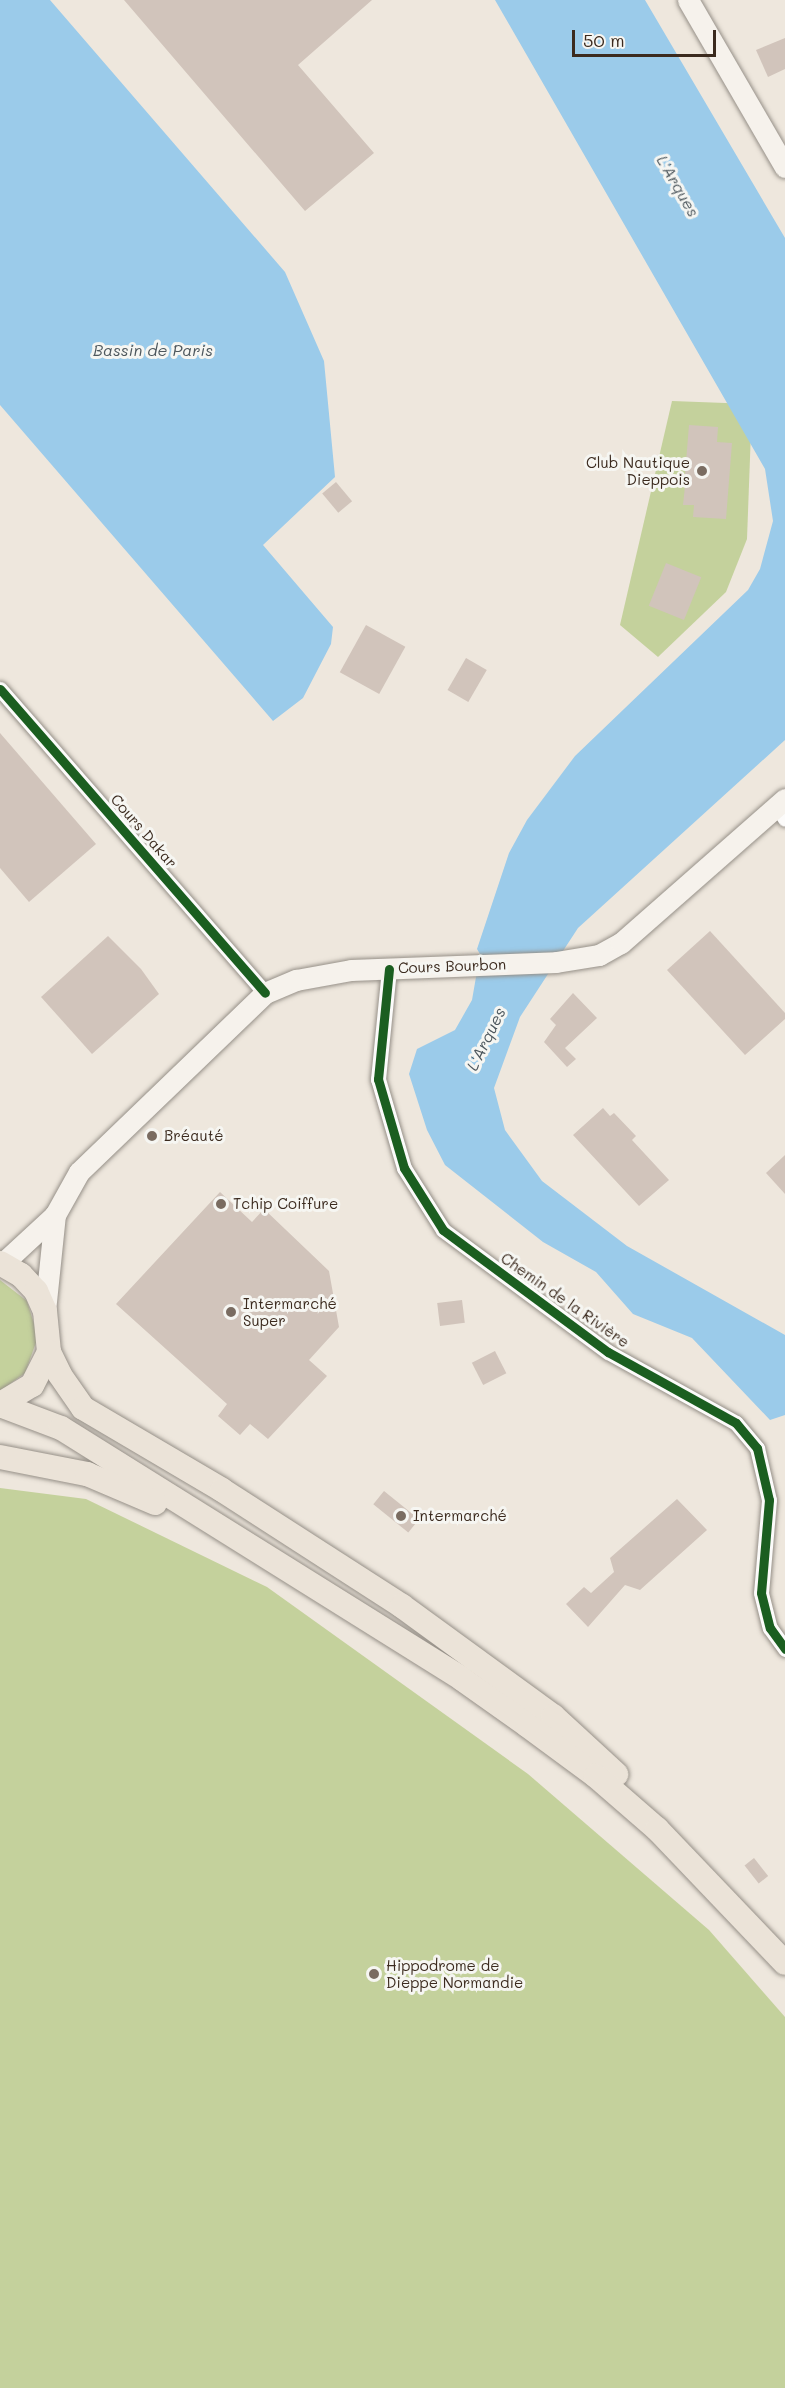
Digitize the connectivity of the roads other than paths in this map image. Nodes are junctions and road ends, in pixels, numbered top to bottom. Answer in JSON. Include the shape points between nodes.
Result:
{"nodes":[{"id":1,"x":688,"y":0,"type":"edge"},
{"id":2,"x":785,"y":167,"type":"edge"},
{"id":3,"x":0,"y":689,"type":"edge"},
{"id":4,"x":782,"y":808,"type":"edge"},
{"id":5,"x":389,"y":969,"type":"junction"},
{"id":6,"x":265,"y":993,"type":"junction"},
{"id":7,"x":55,"y":1215,"type":"junction"},
{"id":8,"x":1,"y":1264,"type":"edge"},
{"id":9,"x":45,"y":1311,"type":"junction"},
{"id":10,"x":49,"y":1352,"type":"junction"},
{"id":11,"x":0,"y":1405,"type":"edge"},
{"id":12,"x":0,"y":1457,"type":"edge"},
{"id":13,"x":249,"y":1549,"type":"junction"},
{"id":14,"x":785,"y":1649,"type":"edge"},
{"id":15,"x":720,"y":1893,"type":"junction"},
{"id":16,"x":785,"y":1963,"type":"edge"}],
"edges":[{"from":1,"to":2,"type":"main road"},
{"from":3,"to":6,"type":"street","name":"Cours Dakar"},
{"from":4,"to":5,"type":"main road","name":"Cours Bourbon","via":[[621,943],[599,955],[556,962]]},
{"from":5,"to":6,"type":"main road","name":"Cours Bourbon","via":[[351,970],[296,980]]},
{"from":5,"to":14,"type":"street","name":"Chemin de la Rivière","via":[[378,1079],[404,1168],[443,1230],[608,1352],[736,1423],[757,1448],[770,1500],[761,1593],[770,1628]]},
{"from":6,"to":7,"type":"main road","name":"Cours Bourbon","via":[[80,1172]]},
{"from":7,"to":8,"type":"main road","name":"Cours Bourbon"},
{"from":7,"to":9,"type":"main road","name":"Cours Bourbon"},
{"from":8,"to":9,"type":"main road","via":[[21,1275],[36,1291]]},
{"from":9,"to":10,"type":"main road"},
{"from":10,"to":11,"type":"main road","via":[[32,1385]]},
{"from":10,"to":15,"type":"main road","via":[[60,1376],[83,1408],[222,1490],[402,1606],[553,1716],[665,1823]]},
{"from":11,"to":13,"type":"main road","via":[[61,1428]]},
{"from":12,"to":13,"type":"main road","via":[[87,1474]]},
{"from":13,"to":15,"type":"main road","via":[[462,1679],[536,1731],[648,1821]]},
{"from":15,"to":16,"type":"main road"}]}
